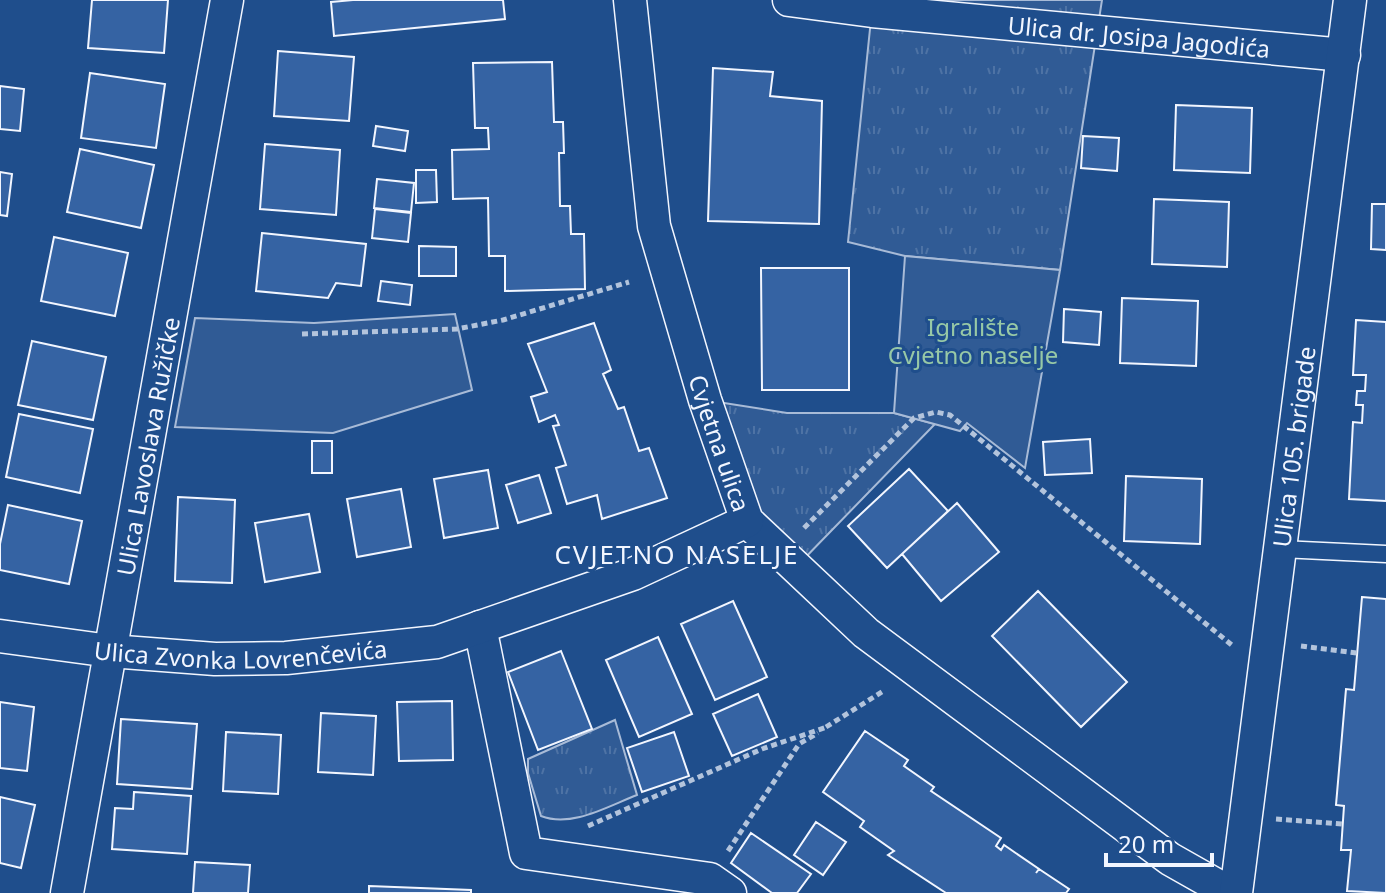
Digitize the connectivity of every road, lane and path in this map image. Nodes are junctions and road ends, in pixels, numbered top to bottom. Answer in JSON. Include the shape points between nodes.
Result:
{"nodes":[{"id":1,"x":227,"y":0,"type":"edge"},
{"id":2,"x":630,"y":0,"type":"edge"},
{"id":3,"x":789,"y":0,"type":"edge"},
{"id":4,"x":1350,"y":0,"type":"edge"},
{"id":5,"x":873,"y":6,"type":"edge"},
{"id":6,"x":1344,"y":55,"type":"junction"},
{"id":7,"x":629,"y":282,"type":"dead end"},
{"id":8,"x":302,"y":334,"type":"dead end"},
{"id":9,"x":747,"y":521,"type":"junction"},
{"id":10,"x":1281,"y":549,"type":"junction"},
{"id":11,"x":780,"y":551,"type":"junction"},
{"id":12,"x":1386,"y":554,"type":"edge"},
{"id":13,"x":480,"y":627,"type":"junction"},
{"id":14,"x":0,"y":636,"type":"edge"},
{"id":15,"x":110,"y":651,"type":"junction"},
{"id":16,"x":1267,"y":652,"type":"junction"},
{"id":17,"x":1357,"y":653,"type":"dead end"},
{"id":18,"x":916,"y":670,"type":"junction"},
{"id":19,"x":827,"y":727,"type":"junction"},
{"id":20,"x":1246,"y":817,"type":"junction"},
{"id":21,"x":1343,"y":824,"type":"dead end"},
{"id":22,"x":581,"y":829,"type":"dead end"},
{"id":23,"x":720,"y":886,"type":"edge"},
{"id":24,"x":67,"y":893,"type":"edge"},
{"id":25,"x":1230,"y":893,"type":"edge"},
{"id":26,"x":1236,"y":893,"type":"edge"}],
"edges":[{"from":1,"to":15,"type":"street","name":"Ulica Lavoslava Ružičke"},
{"from":2,"to":9,"type":"street","name":"Cvjetna ulica","via":[[654,226]]},
{"from":3,"to":5,"type":"street","name":"Ulica dr. Josipa Jagodića"},
{"from":4,"to":6,"type":"street","name":"Ulica 105. brigade"},
{"from":5,"to":6,"type":"street","name":"Ulica dr. Josipa Jagodića"},
{"from":6,"to":10,"type":"street","name":"Ulica 105. brigade"},
{"from":7,"to":8,"type":"path","via":[[457,329]]},
{"from":9,"to":11,"type":"street","name":"Cvjetna ulica"},
{"from":9,"to":13,"type":"street","name":"Ulica Zvonka Lovrenčevića","via":[[633,574]]},
{"from":10,"to":12,"type":"lane"},
{"from":10,"to":16,"type":"street","name":"Ulica 105. brigade"},
{"from":11,"to":16,"type":"path","via":[[914,418],[936,412],[964,426],[1234,648]]},
{"from":11,"to":18,"type":"street","name":"Cvjetna ulica","via":[[866,633]]},
{"from":13,"to":15,"type":"street","name":"Ulica Zvonka Lovrenčevića","via":[[437,642],[286,658]]},
{"from":13,"to":23,"type":"street","via":[[526,853]]},
{"from":14,"to":15,"type":"street","name":"Ulica Zvonka Lovrenčevića"},
{"from":15,"to":24,"type":"street","name":"Ulica Lavoslava Ružičke"},
{"from":16,"to":17,"type":"path"},
{"from":16,"to":20,"type":"street","name":"Ulica 105. brigade"},
{"from":18,"to":19,"type":"path"},
{"from":18,"to":25,"type":"street","name":"Cvjetna ulica","via":[[1170,859]]},
{"from":19,"to":22,"type":"path","via":[[762,749]]},
{"from":19,"to":23,"type":"path","via":[[799,744]]},
{"from":20,"to":21,"type":"path"},
{"from":20,"to":26,"type":"street","name":"Ulica 105. brigade"}]}
